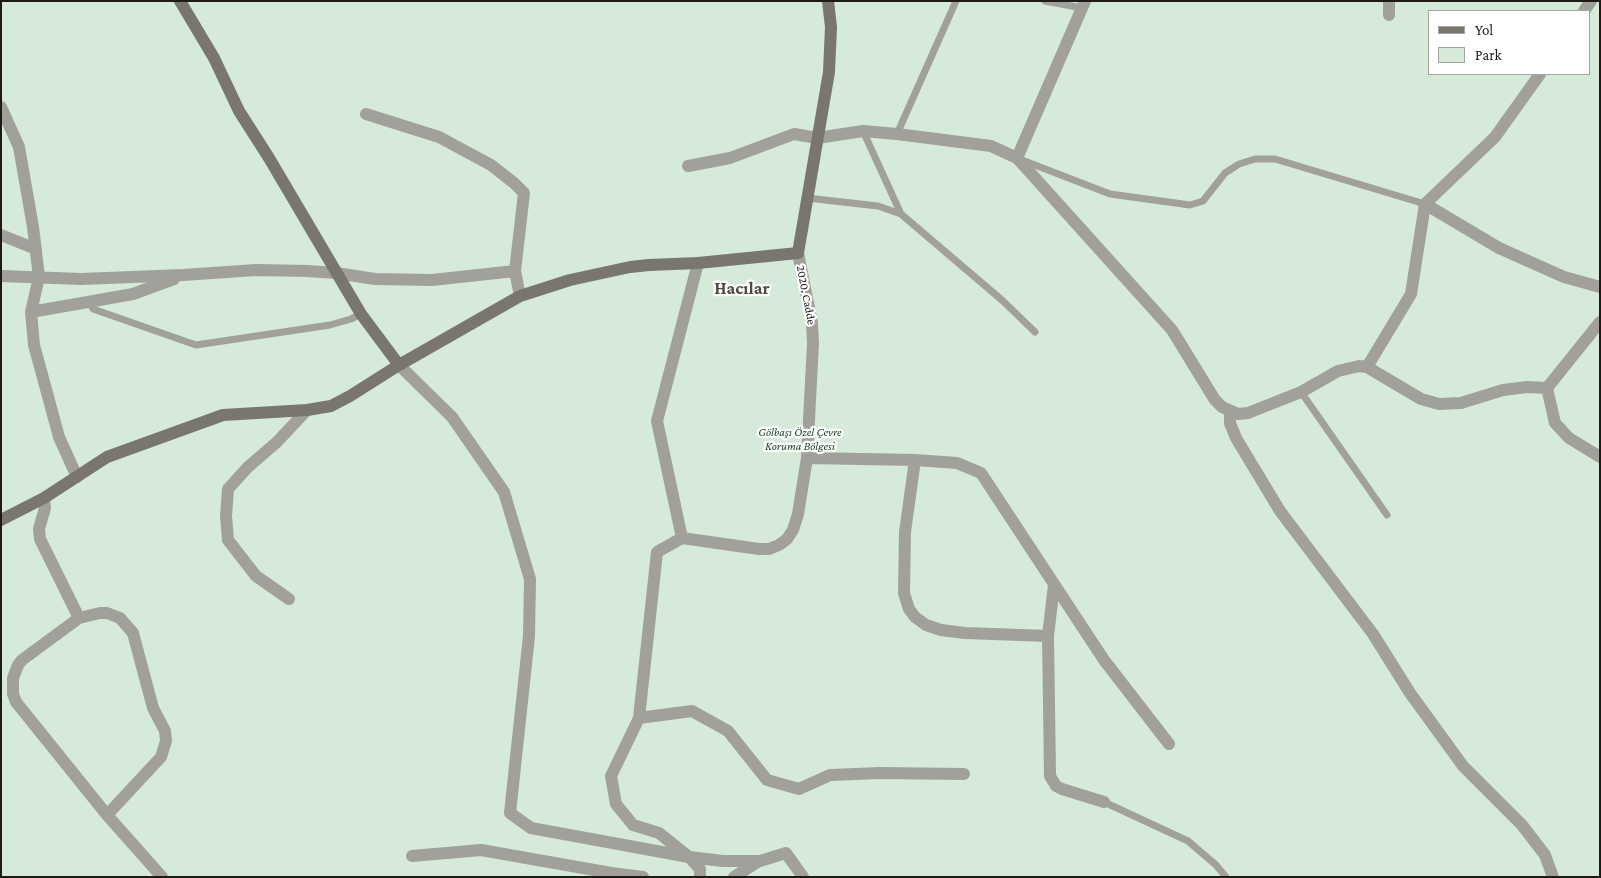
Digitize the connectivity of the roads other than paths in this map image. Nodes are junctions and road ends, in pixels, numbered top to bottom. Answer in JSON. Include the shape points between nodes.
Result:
{"nodes":[{"id":1,"x":180,"y":1,"type":"edge"},
{"id":2,"x":828,"y":1,"type":"edge"},
{"id":3,"x":956,"y":1,"type":"edge"},
{"id":4,"x":1045,"y":1,"type":"edge"},
{"id":5,"x":1389,"y":1,"type":"edge"},
{"id":6,"x":1084,"y":5,"type":"edge"},
{"id":7,"x":1390,"y":15,"type":"dead end"},
{"id":8,"x":1539,"y":75,"type":"edge"},
{"id":9,"x":1,"y":107,"type":"edge"},
{"id":10,"x":366,"y":114,"type":"dead end"},
{"id":11,"x":863,"y":131,"type":"junction"},
{"id":12,"x":897,"y":134,"type":"junction"},
{"id":13,"x":817,"y":138,"type":"junction"},
{"id":14,"x":1017,"y":158,"type":"junction"},
{"id":15,"x":688,"y":166,"type":"dead end"},
{"id":16,"x":807,"y":198,"type":"junction"},
{"id":17,"x":1425,"y":204,"type":"junction"},
{"id":18,"x":901,"y":214,"type":"junction"},
{"id":19,"x":1,"y":235,"type":"edge"},
{"id":20,"x":36,"y":249,"type":"junction"},
{"id":21,"x":798,"y":253,"type":"junction"},
{"id":22,"x":698,"y":263,"type":"junction"},
{"id":23,"x":515,"y":271,"type":"junction"},
{"id":24,"x":336,"y":273,"type":"junction"},
{"id":25,"x":183,"y":275,"type":"junction"},
{"id":26,"x":1,"y":276,"type":"edge"},
{"id":27,"x":39,"y":278,"type":"junction"},
{"id":28,"x":1600,"y":287,"type":"edge"},
{"id":29,"x":520,"y":296,"type":"junction"},
{"id":30,"x":89,"y":301,"type":"junction"},
{"id":31,"x":31,"y":312,"type":"junction"},
{"id":32,"x":361,"y":314,"type":"junction"},
{"id":33,"x":1600,"y":322,"type":"edge"},
{"id":34,"x":1034,"y":332,"type":"dead end"},
{"id":35,"x":399,"y":365,"type":"junction"},
{"id":36,"x":1367,"y":367,"type":"junction"},
{"id":37,"x":1547,"y":388,"type":"junction"},
{"id":38,"x":1301,"y":392,"type":"junction"},
{"id":39,"x":307,"y":410,"type":"junction"},
{"id":40,"x":1230,"y":412,"type":"junction"},
{"id":41,"x":1600,"y":457,"type":"edge"},
{"id":42,"x":807,"y":458,"type":"junction"},
{"id":43,"x":915,"y":460,"type":"junction"},
{"id":44,"x":77,"y":477,"type":"junction"},
{"id":45,"x":44,"y":498,"type":"junction"},
{"id":46,"x":1387,"y":515,"type":"dead end"},
{"id":47,"x":1,"y":520,"type":"edge"},
{"id":48,"x":682,"y":538,"type":"junction"},
{"id":49,"x":1054,"y":585,"type":"junction"},
{"id":50,"x":289,"y":599,"type":"dead end"},
{"id":51,"x":79,"y":618,"type":"junction"},
{"id":52,"x":1048,"y":636,"type":"junction"},
{"id":53,"x":639,"y":718,"type":"junction"},
{"id":54,"x":1169,"y":744,"type":"dead end"},
{"id":55,"x":964,"y":774,"type":"dead end"},
{"id":56,"x":1104,"y":802,"type":"joint"},
{"id":57,"x":107,"y":815,"type":"junction"},
{"id":58,"x":412,"y":856,"type":"dead end"},
{"id":59,"x":689,"y":857,"type":"junction"},
{"id":60,"x":760,"y":861,"type":"junction"},
{"id":61,"x":804,"y":876,"type":"edge"},
{"id":62,"x":162,"y":877,"type":"edge"},
{"id":63,"x":643,"y":877,"type":"edge"},
{"id":64,"x":700,"y":877,"type":"edge"},
{"id":65,"x":734,"y":877,"type":"edge"},
{"id":66,"x":1226,"y":877,"type":"edge"},
{"id":67,"x":1553,"y":877,"type":"edge"}],
"edges":[{"from":1,"to":24,"type":"street","via":[[214,58],[238,112],[269,158]]},
{"from":2,"to":13,"type":"street","name":"2020. Cadde","via":[[831,14],[829,72]]},
{"from":3,"to":12,"type":"lane"},
{"from":4,"to":6,"type":"lane"},
{"from":5,"to":7,"type":"street"},
{"from":6,"to":14,"type":"street"},
{"from":8,"to":17,"type":"street","via":[[1496,137]]},
{"from":9,"to":20,"type":"street","via":[[20,147]]},
{"from":10,"to":23,"type":"street","via":[[439,137],[491,165],[524,193]]},
{"from":11,"to":12,"type":"street"},
{"from":11,"to":13,"type":"street"},
{"from":11,"to":18,"type":"lane"},
{"from":12,"to":14,"type":"street","via":[[991,146]]},
{"from":13,"to":15,"type":"street","via":[[794,134],[730,158]]},
{"from":13,"to":16,"type":"street","name":"2020. Cadde"},
{"from":14,"to":17,"type":"lane","via":[[1110,194],[1190,205],[1203,201],[1225,173],[1239,164],[1255,159],[1275,159]]},
{"from":14,"to":40,"type":"street","via":[[1172,330],[1215,400]]},
{"from":16,"to":18,"type":"lane","via":[[878,206]]},
{"from":16,"to":21,"type":"street","name":"2020. Cadde"},
{"from":17,"to":28,"type":"street","via":[[1499,248],[1564,277]]},
{"from":17,"to":36,"type":"street","via":[[1411,294]]},
{"from":18,"to":34,"type":"lane","via":[[1003,301]]},
{"from":19,"to":20,"type":"street"},
{"from":20,"to":27,"type":"street"},
{"from":21,"to":22,"type":"street"},
{"from":21,"to":42,"type":"street","name":"2020. Cadde","via":[[813,343]]},
{"from":22,"to":29,"type":"street","via":[[630,267],[570,280]]},
{"from":22,"to":48,"type":"street","via":[[657,420]]},
{"from":23,"to":24,"type":"street","via":[[432,280],[375,279]]},
{"from":23,"to":29,"type":"street"},
{"from":24,"to":25,"type":"street","via":[[256,270]]},
{"from":24,"to":32,"type":"street"},
{"from":25,"to":27,"type":"street"},
{"from":25,"to":30,"type":"street","via":[[133,294]]},
{"from":26,"to":27,"type":"street"},
{"from":27,"to":31,"type":"street"},
{"from":29,"to":35,"type":"street"},
{"from":30,"to":31,"type":"street"},
{"from":30,"to":32,"type":"lane","via":[[93,309],[196,345],[330,325]]},
{"from":31,"to":44,"type":"street","via":[[34,345],[47,399]]},
{"from":32,"to":35,"type":"street"},
{"from":33,"to":37,"type":"street"},
{"from":35,"to":39,"type":"street","via":[[331,406]]},
{"from":35,"to":59,"type":"street","via":[[452,417],[504,492],[530,580],[529,636],[510,813],[531,828]]},
{"from":36,"to":37,"type":"street","via":[[1421,399],[1439,404],[1461,403],[1503,390]]},
{"from":36,"to":38,"type":"street","via":[[1338,371]]},
{"from":37,"to":41,"type":"street","via":[[1555,423],[1569,438]]},
{"from":38,"to":40,"type":"street","via":[[1248,413]]},
{"from":38,"to":46,"type":"lane"},
{"from":39,"to":44,"type":"street","via":[[223,415],[107,458]]},
{"from":39,"to":50,"type":"street","via":[[228,489],[228,540],[256,576]]},
{"from":40,"to":67,"type":"street","via":[[1236,438],[1280,511],[1373,634],[1410,693],[1463,766],[1522,826],[1545,856]]},
{"from":42,"to":43,"type":"street"},
{"from":42,"to":48,"type":"street","name":"2020. Cadde","via":[[793,530],[779,545],[759,549]]},
{"from":43,"to":49,"type":"street","via":[[957,463],[981,473]]},
{"from":43,"to":52,"type":"street","via":[[905,532],[904,593],[915,617],[941,630]]},
{"from":44,"to":45,"type":"street"},
{"from":45,"to":47,"type":"street"},
{"from":45,"to":51,"type":"street","via":[[46,508],[38,529],[40,539]]},
{"from":48,"to":53,"type":"street","via":[[657,552]]},
{"from":49,"to":52,"type":"street"},
{"from":49,"to":54,"type":"street","via":[[1104,660]]},
{"from":51,"to":57,"type":"street","via":[[22,660],[13,678],[13,694],[16,702]]},
{"from":51,"to":57,"type":"street","via":[[107,613],[120,618],[129,627],[153,708],[165,731],[162,757]]},
{"from":52,"to":56,"type":"street","via":[[1050,776],[1062,789]]},
{"from":53,"to":55,"type":"street","via":[[692,711],[728,731],[767,780],[799,789],[830,775]]},
{"from":53,"to":59,"type":"street","via":[[611,776],[616,804],[633,825],[659,833]]},
{"from":56,"to":66,"type":"lane","via":[[1188,841]]},
{"from":57,"to":62,"type":"street"},
{"from":58,"to":63,"type":"street","via":[[481,850]]},
{"from":59,"to":60,"type":"street"},
{"from":59,"to":64,"type":"street","via":[[700,869]]},
{"from":60,"to":61,"type":"street","via":[[786,853]]},
{"from":60,"to":65,"type":"street"}]}
